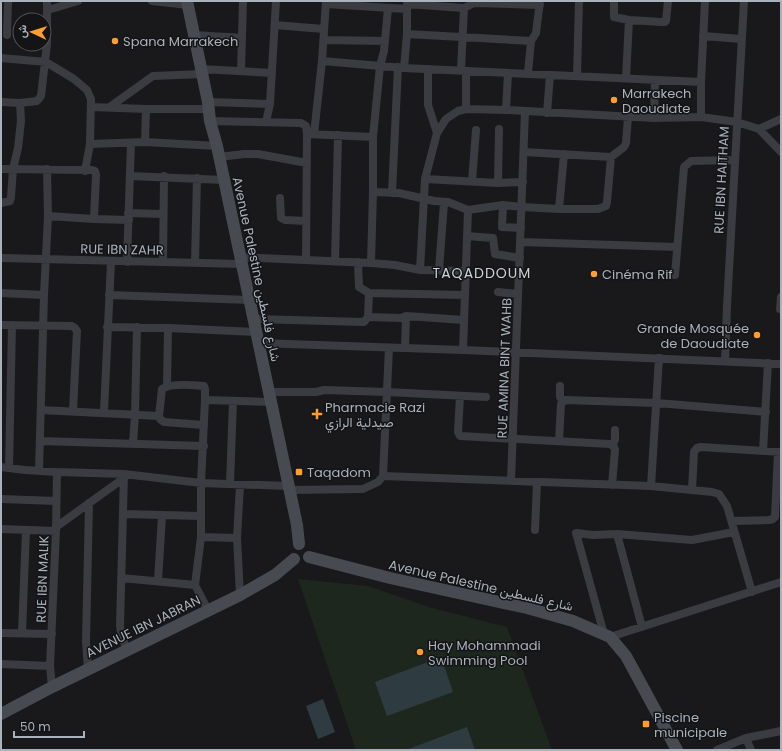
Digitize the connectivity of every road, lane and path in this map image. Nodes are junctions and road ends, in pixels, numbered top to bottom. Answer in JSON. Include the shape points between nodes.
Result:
{"nodes":[{"id":1,"x":8,"y":1,"type":"edge"},
{"id":2,"x":47,"y":1,"type":"edge"},
{"id":3,"x":78,"y":1,"type":"edge"},
{"id":4,"x":152,"y":1,"type":"edge"},
{"id":5,"x":243,"y":1,"type":"edge"},
{"id":6,"x":276,"y":1,"type":"edge"},
{"id":7,"x":579,"y":1,"type":"edge"},
{"id":8,"x":614,"y":1,"type":"edge"},
{"id":9,"x":668,"y":1,"type":"edge"},
{"id":10,"x":705,"y":1,"type":"edge"},
{"id":11,"x":744,"y":1,"type":"edge"},
{"id":12,"x":326,"y":2,"type":"edge"},
{"id":13,"x":474,"y":2,"type":"edge"},
{"id":14,"x":503,"y":2,"type":"edge"},
{"id":15,"x":188,"y":3,"type":"edge"},
{"id":16,"x":354,"y":3,"type":"edge"},
{"id":17,"x":540,"y":3,"type":"edge"},
{"id":18,"x":453,"y":4,"type":"edge"},
{"id":19,"x":407,"y":5,"type":"edge"},
{"id":20,"x":388,"y":8,"type":"junction"},
{"id":21,"x":464,"y":8,"type":"junction"},
{"id":22,"x":48,"y":10,"type":"junction"},
{"id":23,"x":629,"y":20,"type":"junction"},
{"id":24,"x":275,"y":25,"type":"junction"},
{"id":25,"x":324,"y":28,"type":"junction"},
{"id":26,"x":407,"y":34,"type":"junction"},
{"id":27,"x":7,"y":35,"type":"dead end"},
{"id":28,"x":194,"y":35,"type":"junction"},
{"id":29,"x":703,"y":36,"type":"junction"},
{"id":30,"x":463,"y":37,"type":"junction"},
{"id":31,"x":242,"y":38,"type":"junction"},
{"id":32,"x":741,"y":39,"type":"junction"},
{"id":33,"x":324,"y":40,"type":"junction"},
{"id":34,"x":385,"y":41,"type":"junction"},
{"id":35,"x":531,"y":41,"type":"junction"},
{"id":36,"x":1,"y":58,"type":"edge"},
{"id":37,"x":322,"y":61,"type":"junction"},
{"id":38,"x":46,"y":62,"type":"junction"},
{"id":39,"x":380,"y":66,"type":"junction"},
{"id":40,"x":401,"y":67,"type":"junction"},
{"id":41,"x":428,"y":68,"type":"junction"},
{"id":42,"x":463,"y":70,"type":"junction"},
{"id":43,"x":241,"y":71,"type":"junction"},
{"id":44,"x":202,"y":72,"type":"junction"},
{"id":45,"x":272,"y":73,"type":"junction"},
{"id":46,"x":508,"y":73,"type":"junction"},
{"id":47,"x":528,"y":73,"type":"junction"},
{"id":48,"x":550,"y":75,"type":"junction"},
{"id":49,"x":577,"y":76,"type":"junction"},
{"id":50,"x":626,"y":78,"type":"junction"},
{"id":51,"x":655,"y":80,"type":"junction"},
{"id":52,"x":701,"y":82,"type":"junction"},
{"id":53,"x":1,"y":102,"type":"edge"},
{"id":54,"x":20,"y":103,"type":"junction"},
{"id":55,"x":270,"y":104,"type":"junction"},
{"id":56,"x":111,"y":106,"type":"junction"},
{"id":57,"x":91,"y":107,"type":"junction"},
{"id":58,"x":146,"y":109,"type":"junction"},
{"id":59,"x":466,"y":109,"type":"junction"},
{"id":60,"x":506,"y":110,"type":"junction"},
{"id":61,"x":209,"y":111,"type":"junction"},
{"id":62,"x":525,"y":111,"type":"junction"},
{"id":63,"x":547,"y":113,"type":"junction"},
{"id":64,"x":701,"y":116,"type":"junction"},
{"id":65,"x":628,"y":117,"type":"junction"},
{"id":66,"x":654,"y":118,"type":"junction"},
{"id":67,"x":781,"y":119,"type":"edge"},
{"id":68,"x":266,"y":122,"type":"junction"},
{"id":69,"x":737,"y":122,"type":"junction"},
{"id":70,"x":499,"y":129,"type":"dead end"},
{"id":71,"x":759,"y":129,"type":"junction"},
{"id":72,"x":476,"y":130,"type":"dead end"},
{"id":73,"x":437,"y":133,"type":"junction"},
{"id":74,"x":310,"y":134,"type":"junction"},
{"id":75,"x":338,"y":135,"type":"junction"},
{"id":76,"x":372,"y":137,"type":"junction"},
{"id":77,"x":145,"y":142,"type":"junction"},
{"id":78,"x":131,"y":143,"type":"junction"},
{"id":79,"x":90,"y":144,"type":"junction"},
{"id":80,"x":218,"y":151,"type":"junction"},
{"id":81,"x":524,"y":152,"type":"junction"},
{"id":82,"x":781,"y":152,"type":"edge"},
{"id":83,"x":564,"y":154,"type":"junction"},
{"id":84,"x":611,"y":157,"type":"junction"},
{"id":85,"x":734,"y":160,"type":"junction"},
{"id":86,"x":307,"y":163,"type":"junction"},
{"id":87,"x":1,"y":169,"type":"edge"},
{"id":88,"x":13,"y":169,"type":"junction"},
{"id":89,"x":47,"y":169,"type":"junction"},
{"id":90,"x":85,"y":171,"type":"junction"},
{"id":91,"x":130,"y":176,"type":"junction"},
{"id":92,"x":164,"y":176,"type":"junction"},
{"id":93,"x":197,"y":178,"type":"junction"},
{"id":94,"x":425,"y":179,"type":"junction"},
{"id":95,"x":224,"y":180,"type":"junction"},
{"id":96,"x":472,"y":181,"type":"junction"},
{"id":97,"x":523,"y":182,"type":"junction"},
{"id":98,"x":498,"y":183,"type":"junction"},
{"id":99,"x":374,"y":192,"type":"junction"},
{"id":100,"x":392,"y":193,"type":"junction"},
{"id":101,"x":280,"y":198,"type":"dead end"},
{"id":102,"x":425,"y":199,"type":"junction"},
{"id":103,"x":1,"y":203,"type":"edge"},
{"id":104,"x":444,"y":203,"type":"junction"},
{"id":105,"x":503,"y":205,"type":"junction"},
{"id":106,"x":522,"y":207,"type":"junction"},
{"id":107,"x":559,"y":209,"type":"junction"},
{"id":108,"x":468,"y":210,"type":"junction"},
{"id":109,"x":163,"y":214,"type":"junction"},
{"id":110,"x":48,"y":216,"type":"junction"},
{"id":111,"x":129,"y":217,"type":"junction"},
{"id":112,"x":94,"y":219,"type":"junction"},
{"id":113,"x":306,"y":221,"type":"junction"},
{"id":114,"x":521,"y":228,"type":"junction"},
{"id":115,"x":467,"y":236,"type":"junction"},
{"id":116,"x":521,"y":242,"type":"junction"},
{"id":117,"x":677,"y":247,"type":"junction"},
{"id":118,"x":1,"y":258,"type":"edge"},
{"id":119,"x":520,"y":258,"type":"junction"},
{"id":120,"x":46,"y":260,"type":"junction"},
{"id":121,"x":306,"y":260,"type":"junction"},
{"id":122,"x":241,"y":261,"type":"junction"},
{"id":123,"x":110,"y":262,"type":"junction"},
{"id":124,"x":127,"y":262,"type":"junction"},
{"id":125,"x":163,"y":262,"type":"junction"},
{"id":126,"x":195,"y":262,"type":"junction"},
{"id":127,"x":335,"y":262,"type":"junction"},
{"id":128,"x":358,"y":262,"type":"junction"},
{"id":129,"x":371,"y":263,"type":"junction"},
{"id":130,"x":420,"y":270,"type":"junction"},
{"id":131,"x":438,"y":270,"type":"junction"},
{"id":132,"x":466,"y":271,"type":"junction"},
{"id":133,"x":675,"y":275,"type":"dead end"},
{"id":134,"x":498,"y":292,"type":"dead end"},
{"id":135,"x":1,"y":293,"type":"edge"},
{"id":136,"x":369,"y":293,"type":"junction"},
{"id":137,"x":518,"y":294,"type":"junction"},
{"id":138,"x":44,"y":295,"type":"junction"},
{"id":139,"x":110,"y":295,"type":"junction"},
{"id":140,"x":465,"y":295,"type":"junction"},
{"id":141,"x":781,"y":297,"type":"edge"},
{"id":142,"x":250,"y":300,"type":"junction"},
{"id":143,"x":780,"y":309,"type":"edge"},
{"id":144,"x":406,"y":316,"type":"junction"},
{"id":145,"x":368,"y":317,"type":"junction"},
{"id":146,"x":254,"y":319,"type":"junction"},
{"id":147,"x":464,"y":320,"type":"junction"},
{"id":148,"x":1,"y":325,"type":"edge"},
{"id":149,"x":12,"y":325,"type":"junction"},
{"id":150,"x":43,"y":325,"type":"junction"},
{"id":151,"x":107,"y":327,"type":"junction"},
{"id":152,"x":137,"y":327,"type":"junction"},
{"id":153,"x":168,"y":328,"type":"junction"},
{"id":154,"x":257,"y":337,"type":"junction"},
{"id":155,"x":389,"y":348,"type":"junction"},
{"id":156,"x":405,"y":348,"type":"junction"},
{"id":157,"x":463,"y":350,"type":"junction"},
{"id":158,"x":516,"y":352,"type":"junction"},
{"id":159,"x":659,"y":358,"type":"junction"},
{"id":160,"x":725,"y":361,"type":"junction"},
{"id":161,"x":768,"y":363,"type":"junction"},
{"id":162,"x":781,"y":364,"type":"edge"},
{"id":163,"x":167,"y":386,"type":"junction"},
{"id":164,"x":560,"y":386,"type":"dead end"},
{"id":165,"x":387,"y":392,"type":"junction"},
{"id":166,"x":460,"y":396,"type":"junction"},
{"id":167,"x":270,"y":397,"type":"junction"},
{"id":168,"x":486,"y":397,"type":"dead end"},
{"id":169,"x":205,"y":400,"type":"junction"},
{"id":170,"x":233,"y":401,"type":"junction"},
{"id":171,"x":563,"y":402,"type":"junction"},
{"id":172,"x":657,"y":403,"type":"junction"},
{"id":173,"x":41,"y":410,"type":"junction"},
{"id":174,"x":73,"y":411,"type":"junction"},
{"id":175,"x":104,"y":412,"type":"junction"},
{"id":176,"x":766,"y":412,"type":"junction"},
{"id":177,"x":135,"y":415,"type":"junction"},
{"id":178,"x":159,"y":416,"type":"junction"},
{"id":179,"x":204,"y":425,"type":"junction"},
{"id":180,"x":615,"y":430,"type":"dead end"},
{"id":181,"x":513,"y":438,"type":"junction"},
{"id":182,"x":40,"y":441,"type":"junction"},
{"id":183,"x":559,"y":442,"type":"junction"},
{"id":184,"x":133,"y":444,"type":"junction"},
{"id":185,"x":612,"y":445,"type":"junction"},
{"id":186,"x":204,"y":446,"type":"junction"},
{"id":187,"x":763,"y":451,"type":"junction"},
{"id":188,"x":780,"y":452,"type":"edge"},
{"id":189,"x":5,"y":467,"type":"edge"},
{"id":190,"x":39,"y":471,"type":"junction"},
{"id":191,"x":57,"y":472,"type":"junction"},
{"id":192,"x":124,"y":476,"type":"junction"},
{"id":193,"x":383,"y":476,"type":"junction"},
{"id":194,"x":511,"y":481,"type":"junction"},
{"id":195,"x":201,"y":483,"type":"junction"},
{"id":196,"x":537,"y":483,"type":"junction"},
{"id":197,"x":230,"y":484,"type":"junction"},
{"id":198,"x":240,"y":484,"type":"junction"},
{"id":199,"x":612,"y":485,"type":"junction"},
{"id":200,"x":652,"y":486,"type":"junction"},
{"id":201,"x":289,"y":488,"type":"junction"},
{"id":202,"x":692,"y":490,"type":"junction"},
{"id":203,"x":778,"y":494,"type":"edge"},
{"id":204,"x":1,"y":498,"type":"edge"},
{"id":205,"x":56,"y":500,"type":"junction"},
{"id":206,"x":89,"y":504,"type":"junction"},
{"id":207,"x":124,"y":514,"type":"junction"},
{"id":208,"x":162,"y":516,"type":"junction"},
{"id":209,"x":201,"y":516,"type":"junction"},
{"id":210,"x":732,"y":521,"type":"junction"},
{"id":211,"x":1,"y":529,"type":"edge"},
{"id":212,"x":56,"y":529,"type":"junction"},
{"id":213,"x":26,"y":530,"type":"junction"},
{"id":214,"x":535,"y":530,"type":"dead end"},
{"id":215,"x":734,"y":532,"type":"junction"},
{"id":216,"x":617,"y":534,"type":"junction"},
{"id":217,"x":200,"y":537,"type":"junction"},
{"id":218,"x":237,"y":538,"type":"junction"},
{"id":219,"x":299,"y":544,"type":"junction"},
{"id":220,"x":309,"y":557,"type":"junction"},
{"id":221,"x":294,"y":560,"type":"junction"},
{"id":222,"x":122,"y":578,"type":"junction"},
{"id":223,"x":158,"y":581,"type":"junction"},
{"id":224,"x":781,"y":582,"type":"edge"},
{"id":225,"x":195,"y":585,"type":"junction"},
{"id":226,"x":752,"y":592,"type":"junction"},
{"id":227,"x":240,"y":595,"type":"junction"},
{"id":228,"x":208,"y":610,"type":"junction"},
{"id":229,"x":642,"y":627,"type":"junction"},
{"id":230,"x":1,"y":633,"type":"edge"},
{"id":231,"x":22,"y":633,"type":"junction"},
{"id":232,"x":52,"y":634,"type":"junction"},
{"id":233,"x":607,"y":636,"type":"junction"},
{"id":234,"x":127,"y":651,"type":"junction"},
{"id":235,"x":1,"y":664,"type":"edge"},
{"id":236,"x":50,"y":666,"type":"junction"},
{"id":237,"x":88,"y":669,"type":"junction"},
{"id":238,"x":52,"y":687,"type":"junction"},
{"id":239,"x":1,"y":714,"type":"edge"},
{"id":240,"x":781,"y":731,"type":"edge"},
{"id":241,"x":746,"y":738,"type":"junction"},
{"id":242,"x":677,"y":750,"type":"edge"},
{"id":243,"x":717,"y":750,"type":"edge"},
{"id":244,"x":751,"y":750,"type":"edge"}],
"edges":[{"from":1,"to":27,"type":"street"},
{"from":2,"to":22,"type":"street"},
{"from":3,"to":22,"type":"street"},
{"from":4,"to":15,"type":"street"},
{"from":5,"to":31,"type":"street"},
{"from":6,"to":24,"type":"street"},
{"from":7,"to":49,"type":"street"},
{"from":8,"to":23,"type":"street","via":[[614,17]]},
{"from":9,"to":23,"type":"street","via":[[665,22]]},
{"from":10,"to":29,"type":"street"},
{"from":11,"to":32,"type":"street","name":"RUE IBN HAITHAM"},
{"from":12,"to":16,"type":"street"},
{"from":12,"to":25,"type":"street"},
{"from":13,"to":14,"type":"street"},
{"from":13,"to":21,"type":"street"},
{"from":14,"to":17,"type":"street"},
{"from":15,"to":28,"type":"street","name":"Avenue Palestine شارع فلسطين"},
{"from":16,"to":20,"type":"street"},
{"from":17,"to":35,"type":"street","via":[[536,33]]},
{"from":18,"to":19,"type":"street"},
{"from":18,"to":21,"type":"street"},
{"from":19,"to":20,"type":"street"},
{"from":19,"to":26,"type":"street"},
{"from":20,"to":34,"type":"street"},
{"from":21,"to":30,"type":"street"},
{"from":22,"to":38,"type":"street"},
{"from":23,"to":50,"type":"street"},
{"from":24,"to":25,"type":"street"},
{"from":24,"to":45,"type":"street"},
{"from":25,"to":33,"type":"street"},
{"from":26,"to":30,"type":"street"},
{"from":26,"to":40,"type":"street"},
{"from":28,"to":31,"type":"street"},
{"from":28,"to":44,"type":"street","name":"Avenue Palestine شارع فلسطين"},
{"from":29,"to":32,"type":"street"},
{"from":29,"to":52,"type":"street"},
{"from":30,"to":35,"type":"street"},
{"from":30,"to":42,"type":"street"},
{"from":31,"to":43,"type":"street"},
{"from":32,"to":69,"type":"street","name":"RUE IBN HAITHAM"},
{"from":33,"to":34,"type":"street"},
{"from":33,"to":37,"type":"street"},
{"from":34,"to":39,"type":"street","via":[[384,57]]},
{"from":35,"to":47,"type":"street"},
{"from":36,"to":38,"type":"street"},
{"from":37,"to":39,"type":"street"},
{"from":37,"to":74,"type":"street"},
{"from":38,"to":54,"type":"street","via":[[41,96],[37,101]]},
{"from":38,"to":57,"type":"street","via":[[74,79],[86,90],[91,99]]},
{"from":39,"to":40,"type":"street"},
{"from":39,"to":76,"type":"street"},
{"from":40,"to":41,"type":"street"},
{"from":40,"to":100,"type":"street"},
{"from":41,"to":42,"type":"street"},
{"from":41,"to":73,"type":"street","via":[[428,105]]},
{"from":42,"to":46,"type":"street"},
{"from":42,"to":59,"type":"street"},
{"from":43,"to":44,"type":"street"},
{"from":43,"to":45,"type":"street"},
{"from":44,"to":56,"type":"street","via":[[153,76]]},
{"from":44,"to":61,"type":"street","name":"Avenue Palestine شارع فلسطين"},
{"from":45,"to":55,"type":"street"},
{"from":46,"to":47,"type":"street"},
{"from":46,"to":60,"type":"street"},
{"from":47,"to":48,"type":"street"},
{"from":48,"to":49,"type":"street"},
{"from":48,"to":63,"type":"street"},
{"from":49,"to":50,"type":"street"},
{"from":50,"to":51,"type":"street"},
{"from":51,"to":52,"type":"street"},
{"from":51,"to":66,"type":"street"},
{"from":52,"to":64,"type":"street"},
{"from":53,"to":54,"type":"street"},
{"from":54,"to":88,"type":"street","via":[[19,141]]},
{"from":55,"to":61,"type":"street"},
{"from":55,"to":68,"type":"street"},
{"from":56,"to":57,"type":"street"},
{"from":56,"to":58,"type":"street"},
{"from":57,"to":79,"type":"street"},
{"from":58,"to":61,"type":"street"},
{"from":58,"to":77,"type":"street"},
{"from":59,"to":60,"type":"street"},
{"from":59,"to":73,"type":"street","via":[[446,119]]},
{"from":60,"to":62,"type":"street"},
{"from":61,"to":68,"type":"street"},
{"from":61,"to":80,"type":"street","name":"Avenue Palestine شارع فلسطين"},
{"from":62,"to":63,"type":"street"},
{"from":62,"to":81,"type":"street","name":"RUE AMINA BINT WAHB"},
{"from":63,"to":65,"type":"street"},
{"from":64,"to":66,"type":"street"},
{"from":64,"to":69,"type":"street"},
{"from":65,"to":66,"type":"street"},
{"from":65,"to":84,"type":"street","via":[[626,143]]},
{"from":67,"to":71,"type":"street"},
{"from":68,"to":74,"type":"street","via":[[301,123]]},
{"from":69,"to":71,"type":"street"},
{"from":69,"to":85,"type":"street","name":"RUE IBN HAITHAM"},
{"from":70,"to":98,"type":"street"},
{"from":71,"to":82,"type":"street"},
{"from":72,"to":96,"type":"street"},
{"from":73,"to":94,"type":"street"},
{"from":74,"to":75,"type":"street"},
{"from":74,"to":86,"type":"street"},
{"from":75,"to":76,"type":"street"},
{"from":75,"to":127,"type":"street"},
{"from":76,"to":99,"type":"street"},
{"from":77,"to":78,"type":"street"},
{"from":77,"to":80,"type":"street"},
{"from":78,"to":79,"type":"street"},
{"from":78,"to":91,"type":"street"},
{"from":79,"to":90,"type":"street"},
{"from":80,"to":86,"type":"street","via":[[258,154]]},
{"from":80,"to":95,"type":"street","name":"Avenue Palestine شارع فلسطين"},
{"from":81,"to":83,"type":"street"},
{"from":81,"to":97,"type":"street","name":"RUE AMINA BINT WAHB"},
{"from":83,"to":84,"type":"street"},
{"from":83,"to":107,"type":"street"},
{"from":84,"to":107,"type":"street","via":[[606,206]]},
{"from":85,"to":117,"type":"street","via":[[691,161],[684,167]]},
{"from":85,"to":160,"type":"street","name":"RUE IBN HAITHAM"},
{"from":86,"to":113,"type":"street"},
{"from":87,"to":88,"type":"street"},
{"from":88,"to":89,"type":"street"},
{"from":88,"to":103,"type":"street","via":[[10,201]]},
{"from":89,"to":90,"type":"street"},
{"from":89,"to":110,"type":"street"},
{"from":90,"to":112,"type":"street","via":[[95,171],[96,175]]},
{"from":91,"to":92,"type":"street"},
{"from":91,"to":111,"type":"street"},
{"from":92,"to":93,"type":"street"},
{"from":92,"to":109,"type":"street"},
{"from":93,"to":95,"type":"street"},
{"from":93,"to":126,"type":"street"},
{"from":94,"to":96,"type":"street"},
{"from":94,"to":102,"type":"street"},
{"from":95,"to":122,"type":"street","name":"Avenue Palestine شارع فلسطين"},
{"from":96,"to":98,"type":"street"},
{"from":97,"to":98,"type":"street"},
{"from":97,"to":106,"type":"street","name":"RUE AMINA BINT WAHB"},
{"from":99,"to":100,"type":"street"},
{"from":99,"to":129,"type":"street"},
{"from":100,"to":102,"type":"street"},
{"from":101,"to":113,"type":"street","via":[[281,218]]},
{"from":102,"to":104,"type":"street"},
{"from":102,"to":130,"type":"street"},
{"from":104,"to":108,"type":"street","via":[[448,202]]},
{"from":104,"to":131,"type":"street"},
{"from":105,"to":106,"type":"street"},
{"from":105,"to":108,"type":"street"},
{"from":105,"to":114,"type":"street","via":[[502,227]]},
{"from":106,"to":107,"type":"street"},
{"from":106,"to":114,"type":"street","name":"RUE AMINA BINT WAHB"},
{"from":108,"to":115,"type":"street"},
{"from":109,"to":111,"type":"street"},
{"from":109,"to":125,"type":"street"},
{"from":110,"to":112,"type":"street"},
{"from":110,"to":120,"type":"street"},
{"from":111,"to":112,"type":"street"},
{"from":111,"to":124,"type":"street"},
{"from":113,"to":121,"type":"street"},
{"from":114,"to":116,"type":"street","name":"RUE AMINA BINT WAHB"},
{"from":115,"to":119,"type":"street","via":[[493,238],[495,254]]},
{"from":115,"to":132,"type":"street"},
{"from":116,"to":117,"type":"street"},
{"from":116,"to":119,"type":"street","name":"RUE AMINA BINT WAHB"},
{"from":117,"to":133,"type":"street"},
{"from":118,"to":120,"type":"street","name":"RUE IBN ZAHR"},
{"from":119,"to":137,"type":"street","name":"RUE AMINA BINT WAHB"},
{"from":120,"to":123,"type":"street","name":"RUE IBN ZAHR"},
{"from":120,"to":138,"type":"street"},
{"from":121,"to":122,"type":"street","name":"RUE IBN ZAHR"},
{"from":121,"to":127,"type":"street","name":"RUE IBN ZAHR"},
{"from":122,"to":126,"type":"street","name":"RUE IBN ZAHR"},
{"from":122,"to":142,"type":"street","name":"Avenue Palestine شارع فلسطين"},
{"from":123,"to":124,"type":"street","name":"RUE IBN ZAHR"},
{"from":123,"to":139,"type":"street"},
{"from":124,"to":125,"type":"street","name":"RUE IBN ZAHR"},
{"from":125,"to":126,"type":"street","name":"RUE IBN ZAHR"},
{"from":127,"to":128,"type":"street","name":"RUE IBN ZAHR"},
{"from":128,"to":129,"type":"street","name":"RUE IBN ZAHR"},
{"from":128,"to":136,"type":"street","via":[[359,287]]},
{"from":129,"to":130,"type":"street","name":"RUE IBN ZAHR"},
{"from":130,"to":131,"type":"street","name":"RUE IBN ZAHR"},
{"from":131,"to":132,"type":"street","name":"RUE IBN ZAHR"},
{"from":132,"to":140,"type":"street"},
{"from":134,"to":137,"type":"street"},
{"from":135,"to":138,"type":"street"},
{"from":136,"to":140,"type":"street"},
{"from":136,"to":145,"type":"street"},
{"from":137,"to":158,"type":"street","name":"RUE AMINA BINT WAHB"},
{"from":138,"to":150,"type":"street"},
{"from":139,"to":142,"type":"street"},
{"from":139,"to":151,"type":"street"},
{"from":140,"to":147,"type":"street"},
{"from":141,"to":143,"type":"street"},
{"from":142,"to":146,"type":"street","name":"Avenue Palestine شارع فلسطين"},
{"from":144,"to":145,"type":"street"},
{"from":144,"to":147,"type":"street"},
{"from":144,"to":156,"type":"street"},
{"from":145,"to":146,"type":"street","via":[[364,322]]},
{"from":146,"to":154,"type":"street","name":"Avenue Palestine شارع فلسطين"},
{"from":147,"to":157,"type":"street"},
{"from":148,"to":149,"type":"street"},
{"from":149,"to":150,"type":"street"},
{"from":149,"to":189,"type":"street"},
{"from":150,"to":173,"type":"street"},
{"from":150,"to":174,"type":"street","via":[[75,328]]},
{"from":151,"to":152,"type":"street"},
{"from":151,"to":175,"type":"street"},
{"from":152,"to":153,"type":"street"},
{"from":152,"to":177,"type":"street"},
{"from":153,"to":154,"type":"street"},
{"from":153,"to":163,"type":"street"},
{"from":154,"to":155,"type":"street"},
{"from":154,"to":167,"type":"street","name":"Avenue Palestine شارع فلسطين"},
{"from":155,"to":156,"type":"street"},
{"from":155,"to":165,"type":"street"},
{"from":156,"to":157,"type":"street"},
{"from":157,"to":158,"type":"street"},
{"from":158,"to":159,"type":"street"},
{"from":158,"to":181,"type":"street","name":"RUE AMINA BINT WAHB"},
{"from":159,"to":160,"type":"street"},
{"from":159,"to":172,"type":"street"},
{"from":160,"to":161,"type":"street"},
{"from":161,"to":162,"type":"street"},
{"from":161,"to":176,"type":"street"},
{"from":163,"to":169,"type":"street","via":[[204,386]]},
{"from":163,"to":178,"type":"street","via":[[161,390]]},
{"from":164,"to":171,"type":"street","via":[[560,397]]},
{"from":165,"to":166,"type":"street"},
{"from":165,"to":167,"type":"street","via":[[324,390]]},
{"from":165,"to":193,"type":"street"},
{"from":166,"to":168,"type":"street"},
{"from":166,"to":181,"type":"street","via":[[460,436]]},
{"from":167,"to":170,"type":"street"},
{"from":167,"to":201,"type":"street","name":"Avenue Palestine شارع فلسطين"},
{"from":169,"to":170,"type":"street"},
{"from":169,"to":179,"type":"street"},
{"from":170,"to":197,"type":"street"},
{"from":171,"to":172,"type":"street","via":[[574,400]]},
{"from":171,"to":183,"type":"street"},
{"from":172,"to":176,"type":"street"},
{"from":172,"to":200,"type":"street"},
{"from":173,"to":174,"type":"street"},
{"from":173,"to":182,"type":"street"},
{"from":174,"to":175,"type":"street"},
{"from":175,"to":177,"type":"street"},
{"from":176,"to":187,"type":"street"},
{"from":177,"to":178,"type":"street"},
{"from":177,"to":184,"type":"street"},
{"from":178,"to":179,"type":"street","via":[[164,422]]},
{"from":179,"to":186,"type":"street"},
{"from":180,"to":185,"type":"street"},
{"from":181,"to":183,"type":"street"},
{"from":181,"to":194,"type":"street","name":"RUE AMINA BINT WAHB"},
{"from":182,"to":184,"type":"street"},
{"from":182,"to":190,"type":"street"},
{"from":183,"to":185,"type":"street"},
{"from":184,"to":186,"type":"street"},
{"from":185,"to":199,"type":"street","via":[[615,450]]},
{"from":186,"to":195,"type":"street"},
{"from":187,"to":188,"type":"street"},
{"from":187,"to":202,"type":"street","via":[[697,448],[694,452]]},
{"from":188,"to":203,"type":"street"},
{"from":189,"to":190,"type":"street"},
{"from":190,"to":191,"type":"street"},
{"from":191,"to":192,"type":"street"},
{"from":191,"to":205,"type":"street","name":"RUE IBN MALIK"},
{"from":192,"to":195,"type":"street"},
{"from":192,"to":206,"type":"street"},
{"from":192,"to":207,"type":"street"},
{"from":193,"to":194,"type":"street"},
{"from":193,"to":201,"type":"street","via":[[378,482],[363,489]]},
{"from":194,"to":196,"type":"street"},
{"from":195,"to":197,"type":"street"},
{"from":195,"to":209,"type":"street"},
{"from":196,"to":199,"type":"street"},
{"from":196,"to":214,"type":"street"},
{"from":197,"to":198,"type":"street"},
{"from":198,"to":201,"type":"street"},
{"from":198,"to":218,"type":"street"},
{"from":199,"to":200,"type":"street"},
{"from":200,"to":202,"type":"street"},
{"from":201,"to":219,"type":"street","name":"Avenue Palestine شارع فلسطين"},
{"from":202,"to":210,"type":"street","via":[[718,494],[724,500]]},
{"from":203,"to":210,"type":"street","via":[[773,520]]},
{"from":204,"to":205,"type":"street"},
{"from":205,"to":212,"type":"street","name":"RUE IBN MALIK"},
{"from":206,"to":212,"type":"street"},
{"from":206,"to":237,"type":"street","via":[[86,642]]},
{"from":207,"to":208,"type":"street"},
{"from":207,"to":222,"type":"street"},
{"from":208,"to":209,"type":"street"},
{"from":208,"to":223,"type":"street"},
{"from":209,"to":217,"type":"street"},
{"from":210,"to":215,"type":"street"},
{"from":211,"to":213,"type":"street"},
{"from":212,"to":213,"type":"street"},
{"from":212,"to":232,"type":"street","name":"RUE IBN MALIK"},
{"from":213,"to":231,"type":"street"},
{"from":215,"to":216,"type":"street","via":[[692,540]]},
{"from":215,"to":226,"type":"street"},
{"from":216,"to":229,"type":"street"},
{"from":216,"to":233,"type":"street","via":[[576,533]]},
{"from":217,"to":218,"type":"street"},
{"from":217,"to":225,"type":"street"},
{"from":218,"to":227,"type":"street"},
{"from":219,"to":220,"type":"street","via":[[307,546]]},
{"from":219,"to":221,"type":"street","via":[[292,550]]},
{"from":220,"to":221,"type":"street","via":[[300,562]]},
{"from":220,"to":233,"type":"street","name":"Avenue Palestine شارع فلسطين","via":[[527,608],[573,621]]},
{"from":221,"to":227,"type":"street","name":"AVENUE IBN JABRAN","via":[[275,575]]},
{"from":222,"to":223,"type":"street"},
{"from":222,"to":234,"type":"street","via":[[120,633]]},
{"from":223,"to":225,"type":"street"},
{"from":224,"to":226,"type":"street"},
{"from":225,"to":228,"type":"street"},
{"from":226,"to":229,"type":"street"},
{"from":227,"to":228,"type":"street","name":"AVENUE IBN JABRAN"},
{"from":228,"to":234,"type":"street","name":"AVENUE IBN JABRAN"},
{"from":229,"to":233,"type":"street"},
{"from":230,"to":231,"type":"street"},
{"from":231,"to":232,"type":"street"},
{"from":232,"to":236,"type":"street","name":"RUE IBN MALIK"},
{"from":233,"to":242,"type":"street","name":"Avenue Palestine شارع فلسطين","via":[[626,656]]},
{"from":234,"to":237,"type":"street","name":"AVENUE IBN JABRAN"},
{"from":235,"to":236,"type":"street"},
{"from":236,"to":238,"type":"street","name":"RUE IBN MALIK"},
{"from":237,"to":238,"type":"street","name":"AVENUE IBN JABRAN"},
{"from":238,"to":239,"type":"street","name":"AVENUE IBN JABRAN"},
{"from":240,"to":241,"type":"street"},
{"from":241,"to":243,"type":"street"},
{"from":241,"to":244,"type":"street"}]}
